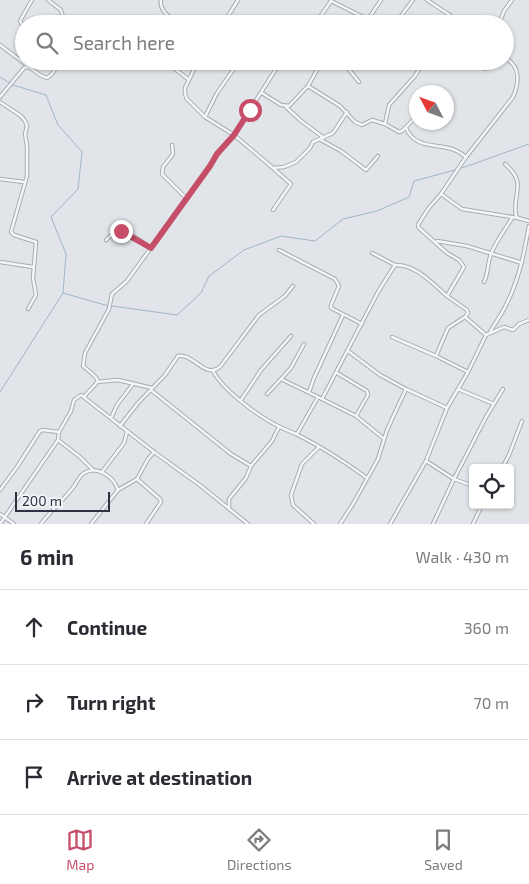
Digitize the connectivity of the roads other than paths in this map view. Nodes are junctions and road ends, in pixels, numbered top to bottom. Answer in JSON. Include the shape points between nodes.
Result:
{"nodes":[{"id":1,"x":32,"y":0,"type":"edge"},
{"id":2,"x":48,"y":0,"type":"edge"},
{"id":3,"x":161,"y":0,"type":"edge"},
{"id":4,"x":238,"y":0,"type":"edge"},
{"id":5,"x":331,"y":0,"type":"edge"},
{"id":6,"x":381,"y":0,"type":"edge"},
{"id":7,"x":413,"y":0,"type":"edge"},
{"id":8,"x":427,"y":0,"type":"edge"},
{"id":9,"x":512,"y":0,"type":"edge"},
{"id":10,"x":449,"y":14,"type":"edge"},
{"id":11,"x":23,"y":15,"type":"edge"},
{"id":12,"x":62,"y":15,"type":"edge"},
{"id":13,"x":168,"y":15,"type":"edge"},
{"id":14,"x":229,"y":15,"type":"edge"},
{"id":15,"x":321,"y":15,"type":"edge"},
{"id":16,"x":359,"y":15,"type":"edge"},
{"id":17,"x":369,"y":15,"type":"edge"},
{"id":18,"x":402,"y":15,"type":"edge"},
{"id":19,"x":502,"y":15,"type":"edge"},
{"id":20,"x":0,"y":45,"type":"edge"},
{"id":21,"x":15,"y":56,"type":"edge"},
{"id":22,"x":514,"y":66,"type":"edge"},
{"id":23,"x":22,"y":70,"type":"edge"},
{"id":24,"x":33,"y":70,"type":"edge"},
{"id":25,"x":54,"y":70,"type":"edge"},
{"id":26,"x":176,"y":70,"type":"edge"},
{"id":27,"x":193,"y":70,"type":"edge"},
{"id":28,"x":233,"y":70,"type":"edge"},
{"id":29,"x":275,"y":70,"type":"edge"},
{"id":30,"x":317,"y":70,"type":"edge"},
{"id":31,"x":349,"y":70,"type":"edge"},
{"id":32,"x":419,"y":70,"type":"edge"},
{"id":33,"x":188,"y":80,"type":"junction"},
{"id":34,"x":358,"y":82,"type":"dead end"},
{"id":35,"x":308,"y":86,"type":"junction"},
{"id":36,"x":262,"y":92,"type":"junction"},
{"id":37,"x":0,"y":97,"type":"edge"},
{"id":38,"x":0,"y":102,"type":"edge"},
{"id":39,"x":286,"y":107,"type":"junction"},
{"id":40,"x":347,"y":112,"type":"junction"},
{"id":41,"x":205,"y":117,"type":"junction"},
{"id":42,"x":385,"y":124,"type":"junction"},
{"id":43,"x":409,"y":125,"type":"edge"},
{"id":44,"x":406,"y":128,"type":"junction"},
{"id":45,"x":234,"y":135,"type":"junction"},
{"id":46,"x":322,"y":139,"type":"junction"},
{"id":47,"x":172,"y":145,"type":"dead end"},
{"id":48,"x":378,"y":156,"type":"dead end"},
{"id":49,"x":466,"y":157,"type":"junction"},
{"id":50,"x":505,"y":164,"type":"dead end"},
{"id":51,"x":273,"y":168,"type":"junction"},
{"id":52,"x":0,"y":179,"type":"edge"},
{"id":53,"x":24,"y":182,"type":"junction"},
{"id":54,"x":441,"y":194,"type":"junction"},
{"id":55,"x":187,"y":199,"type":"junction"},
{"id":56,"x":273,"y":210,"type":"dead end"},
{"id":57,"x":513,"y":218,"type":"junction"},
{"id":58,"x":518,"y":218,"type":"junction"},
{"id":59,"x":529,"y":220,"type":"edge"},
{"id":60,"x":529,"y":226,"type":"edge"},
{"id":61,"x":106,"y":240,"type":"dead end"},
{"id":62,"x":436,"y":241,"type":"junction"},
{"id":63,"x":151,"y":248,"type":"junction"},
{"id":64,"x":279,"y":250,"type":"dead end"},
{"id":65,"x":372,"y":253,"type":"dead end"},
{"id":66,"x":492,"y":253,"type":"junction"},
{"id":67,"x":0,"y":262,"type":"edge"},
{"id":68,"x":522,"y":263,"type":"junction"},
{"id":69,"x":395,"y":265,"type":"junction"},
{"id":70,"x":33,"y":267,"type":"junction"},
{"id":71,"x":484,"y":282,"type":"dead end"},
{"id":72,"x":293,"y":286,"type":"dead end"},
{"id":73,"x":447,"y":296,"type":"junction"},
{"id":74,"x":28,"y":309,"type":"dead end"},
{"id":75,"x":343,"y":315,"type":"junction"},
{"id":76,"x":465,"y":317,"type":"junction"},
{"id":77,"x":529,"y":320,"type":"edge"},
{"id":78,"x":362,"y":324,"type":"junction"},
{"id":79,"x":490,"y":332,"type":"junction"},
{"id":80,"x":486,"y":335,"type":"junction"},
{"id":81,"x":291,"y":336,"type":"dead end"},
{"id":82,"x":392,"y":337,"type":"dead end"},
{"id":83,"x":304,"y":344,"type":"dead end"},
{"id":84,"x":348,"y":351,"type":"junction"},
{"id":85,"x":436,"y":356,"type":"junction"},
{"id":86,"x":212,"y":371,"type":"junction"},
{"id":87,"x":468,"y":372,"type":"junction"},
{"id":88,"x":337,"y":373,"type":"junction"},
{"id":89,"x":281,"y":379,"type":"junction"},
{"id":90,"x":98,"y":382,"type":"junction"},
{"id":91,"x":132,"y":384,"type":"junction"},
{"id":92,"x":152,"y":389,"type":"junction"},
{"id":93,"x":406,"y":389,"type":"junction"},
{"id":94,"x":458,"y":389,"type":"junction"},
{"id":95,"x":503,"y":389,"type":"dead end"},
{"id":96,"x":309,"y":392,"type":"junction"},
{"id":97,"x":267,"y":394,"type":"dead end"},
{"id":98,"x":84,"y":397,"type":"junction"},
{"id":99,"x":318,"y":397,"type":"junction"},
{"id":100,"x":322,"y":399,"type":"junction"},
{"id":101,"x":241,"y":400,"type":"junction"},
{"id":102,"x":494,"y":404,"type":"junction"},
{"id":103,"x":448,"y":408,"type":"junction"},
{"id":104,"x":356,"y":416,"type":"junction"},
{"id":105,"x":111,"y":418,"type":"junction"},
{"id":106,"x":522,"y":421,"type":"dead end"},
{"id":107,"x":120,"y":426,"type":"junction"},
{"id":108,"x":279,"y":427,"type":"junction"},
{"id":109,"x":127,"y":431,"type":"junction"},
{"id":110,"x":58,"y":432,"type":"junction"},
{"id":111,"x":297,"y":434,"type":"junction"},
{"id":112,"x":384,"y":438,"type":"junction"},
{"id":113,"x":58,"y":440,"type":"junction"},
{"id":114,"x":319,"y":446,"type":"junction"},
{"id":115,"x":154,"y":452,"type":"junction"},
{"id":116,"x":426,"y":461,"type":"junction"},
{"id":117,"x":504,"y":464,"type":"edge"},
{"id":118,"x":251,"y":466,"type":"junction"},
{"id":119,"x":92,"y":470,"type":"junction"},
{"id":120,"x":102,"y":472,"type":"junction"},
{"id":121,"x":366,"y":478,"type":"junction"},
{"id":122,"x":137,"y":479,"type":"junction"},
{"id":123,"x":454,"y":479,"type":"junction"},
{"id":124,"x":469,"y":485,"type":"edge"},
{"id":125,"x":0,"y":490,"type":"edge"},
{"id":126,"x":118,"y":490,"type":"junction"},
{"id":127,"x":228,"y":509,"type":"junction"},
{"id":128,"x":480,"y":509,"type":"edge"},
{"id":129,"x":0,"y":514,"type":"edge"},
{"id":130,"x":5,"y":517,"type":"junction"},
{"id":131,"x":0,"y":524,"type":"edge"},
{"id":132,"x":14,"y":524,"type":"edge"},
{"id":133,"x":41,"y":524,"type":"edge"},
{"id":134,"x":91,"y":524,"type":"edge"},
{"id":135,"x":146,"y":524,"type":"edge"},
{"id":136,"x":248,"y":524,"type":"edge"},
{"id":137,"x":314,"y":524,"type":"edge"},
{"id":138,"x":340,"y":524,"type":"edge"},
{"id":139,"x":390,"y":524,"type":"edge"},
{"id":140,"x":433,"y":524,"type":"edge"},
{"id":141,"x":472,"y":524,"type":"edge"}],
"edges":[{"from":1,"to":11,"type":"street"},
{"from":2,"to":12,"type":"street"},
{"from":3,"to":13,"type":"street","via":[[163,11]]},
{"from":4,"to":14,"type":"street"},
{"from":5,"to":15,"type":"street"},
{"from":5,"to":16,"type":"street"},
{"from":6,"to":17,"type":"street"},
{"from":7,"to":18,"type":"street"},
{"from":8,"to":10,"type":"street"},
{"from":9,"to":19,"type":"street"},
{"from":20,"to":21,"type":"street"},
{"from":22,"to":49,"type":"street","via":[[518,75],[513,97]]},
{"from":23,"to":37,"type":"street"},
{"from":24,"to":25,"type":"street","via":[[47,78]]},
{"from":26,"to":33,"type":"street"},
{"from":27,"to":33,"type":"street"},
{"from":28,"to":41,"type":"street"},
{"from":29,"to":36,"type":"street"},
{"from":30,"to":35,"type":"street"},
{"from":31,"to":34,"type":"street"},
{"from":32,"to":42,"type":"street","via":[[388,106]]},
{"from":33,"to":41,"type":"street","via":[[185,96]]},
{"from":35,"to":39,"type":"street"},
{"from":35,"to":40,"type":"street"},
{"from":36,"to":39,"type":"street"},
{"from":36,"to":45,"type":"street"},
{"from":38,"to":53,"type":"street","via":[[18,113],[26,123],[27,176]]},
{"from":39,"to":46,"type":"street"},
{"from":40,"to":42,"type":"street","via":[[359,124],[371,120]]},
{"from":40,"to":46,"type":"street","via":[[333,133]]},
{"from":41,"to":45,"type":"street"},
{"from":42,"to":44,"type":"street","via":[[399,132]]},
{"from":43,"to":44,"type":"street"},
{"from":44,"to":49,"type":"street","via":[[419,142],[450,148]]},
{"from":45,"to":51,"type":"street"},
{"from":45,"to":55,"type":"street"},
{"from":46,"to":48,"type":"street","via":[[366,170]]},
{"from":46,"to":51,"type":"street","via":[[312,142],[296,162]]},
{"from":47,"to":55,"type":"street","via":[[173,154],[162,174]]},
{"from":49,"to":54,"type":"street"},
{"from":50,"to":58,"type":"street","via":[[518,180],[515,212]]},
{"from":51,"to":56,"type":"street","via":[[291,184]]},
{"from":52,"to":53,"type":"street"},
{"from":53,"to":70,"type":"street","via":[[11,232],[36,242]]},
{"from":54,"to":57,"type":"street","via":[[462,209]]},
{"from":54,"to":62,"type":"street","via":[[418,225]]},
{"from":55,"to":63,"type":"street"},
{"from":57,"to":58,"type":"street"},
{"from":57,"to":66,"type":"street"},
{"from":58,"to":59,"type":"street"},
{"from":60,"to":68,"type":"street"},
{"from":61,"to":63,"type":"street","via":[[121,231]]},
{"from":62,"to":66,"type":"street"},
{"from":62,"to":73,"type":"street","via":[[464,266]]},
{"from":63,"to":90,"type":"street","via":[[127,281],[112,294],[108,309],[85,353],[82,365],[96,376]]},
{"from":64,"to":75,"type":"street","via":[[336,279],[339,286],[330,306]]},
{"from":65,"to":69,"type":"street"},
{"from":66,"to":68,"type":"street"},
{"from":66,"to":71,"type":"street"},
{"from":67,"to":70,"type":"street"},
{"from":68,"to":79,"type":"street","via":[[506,307]]},
{"from":69,"to":73,"type":"street","via":[[413,268]]},
{"from":69,"to":78,"type":"street"},
{"from":70,"to":74,"type":"street","via":[[36,295]]},
{"from":72,"to":86,"type":"street","via":[[259,315],[220,367]]},
{"from":73,"to":76,"type":"street","via":[[467,310]]},
{"from":75,"to":78,"type":"street"},
{"from":75,"to":96,"type":"street"},
{"from":76,"to":80,"type":"street"},
{"from":76,"to":85,"type":"street","via":[[446,330]]},
{"from":77,"to":79,"type":"street","via":[[513,330],[504,327]]},
{"from":78,"to":84,"type":"street"},
{"from":79,"to":80,"type":"street"},
{"from":80,"to":87,"type":"street"},
{"from":81,"to":101,"type":"street","via":[[261,370]]},
{"from":82,"to":85,"type":"street"},
{"from":83,"to":89,"type":"street"},
{"from":84,"to":88,"type":"street"},
{"from":84,"to":93,"type":"street","via":[[380,375]]},
{"from":85,"to":87,"type":"street"},
{"from":86,"to":92,"type":"street","via":[[181,355]]},
{"from":86,"to":101,"type":"street","via":[[222,385]]},
{"from":87,"to":94,"type":"street"},
{"from":88,"to":100,"type":"street"},
{"from":88,"to":104,"type":"street","via":[[367,391],[368,395]]},
{"from":89,"to":96,"type":"street"},
{"from":89,"to":97,"type":"street"},
{"from":90,"to":91,"type":"street","via":[[118,380]]},
{"from":90,"to":98,"type":"street"},
{"from":91,"to":92,"type":"street"},
{"from":91,"to":105,"type":"street"},
{"from":92,"to":107,"type":"street"},
{"from":92,"to":118,"type":"street","via":[[231,454]]},
{"from":93,"to":103,"type":"street"},
{"from":93,"to":112,"type":"street"},
{"from":94,"to":102,"type":"street"},
{"from":94,"to":103,"type":"street"},
{"from":95,"to":102,"type":"street"},
{"from":96,"to":99,"type":"street"},
{"from":98,"to":105,"type":"street"},
{"from":98,"to":110,"type":"street","via":[[81,395],[75,399]]},
{"from":99,"to":100,"type":"street"},
{"from":99,"to":111,"type":"street"},
{"from":100,"to":104,"type":"street"},
{"from":101,"to":108,"type":"street"},
{"from":102,"to":123,"type":"street"},
{"from":103,"to":116,"type":"street"},
{"from":104,"to":112,"type":"street"},
{"from":105,"to":107,"type":"street"},
{"from":106,"to":117,"type":"street"},
{"from":107,"to":109,"type":"street"},
{"from":108,"to":111,"type":"street"},
{"from":108,"to":118,"type":"street"},
{"from":109,"to":115,"type":"street"},
{"from":109,"to":120,"type":"street","via":[[124,443]]},
{"from":110,"to":113,"type":"street"},
{"from":110,"to":125,"type":"street","via":[[40,431]]},
{"from":111,"to":114,"type":"street"},
{"from":112,"to":121,"type":"street","via":[[378,459]]},
{"from":113,"to":119,"type":"street"},
{"from":113,"to":130,"type":"street"},
{"from":114,"to":121,"type":"street"},
{"from":114,"to":137,"type":"street","via":[[302,464],[290,494],[293,505]]},
{"from":115,"to":122,"type":"street"},
{"from":115,"to":127,"type":"street"},
{"from":116,"to":123,"type":"street"},
{"from":116,"to":139,"type":"street"},
{"from":118,"to":127,"type":"street","via":[[229,499]]},
{"from":119,"to":120,"type":"street"},
{"from":119,"to":133,"type":"street","via":[[81,475]]},
{"from":120,"to":126,"type":"street","via":[[114,481]]},
{"from":121,"to":138,"type":"street"},
{"from":122,"to":126,"type":"street"},
{"from":122,"to":135,"type":"street","via":[[161,502]]},
{"from":123,"to":124,"type":"street"},
{"from":123,"to":140,"type":"street"},
{"from":126,"to":134,"type":"street"},
{"from":127,"to":136,"type":"street"},
{"from":128,"to":141,"type":"street"},
{"from":129,"to":130,"type":"street"},
{"from":130,"to":131,"type":"street"},
{"from":130,"to":132,"type":"street"}]}
